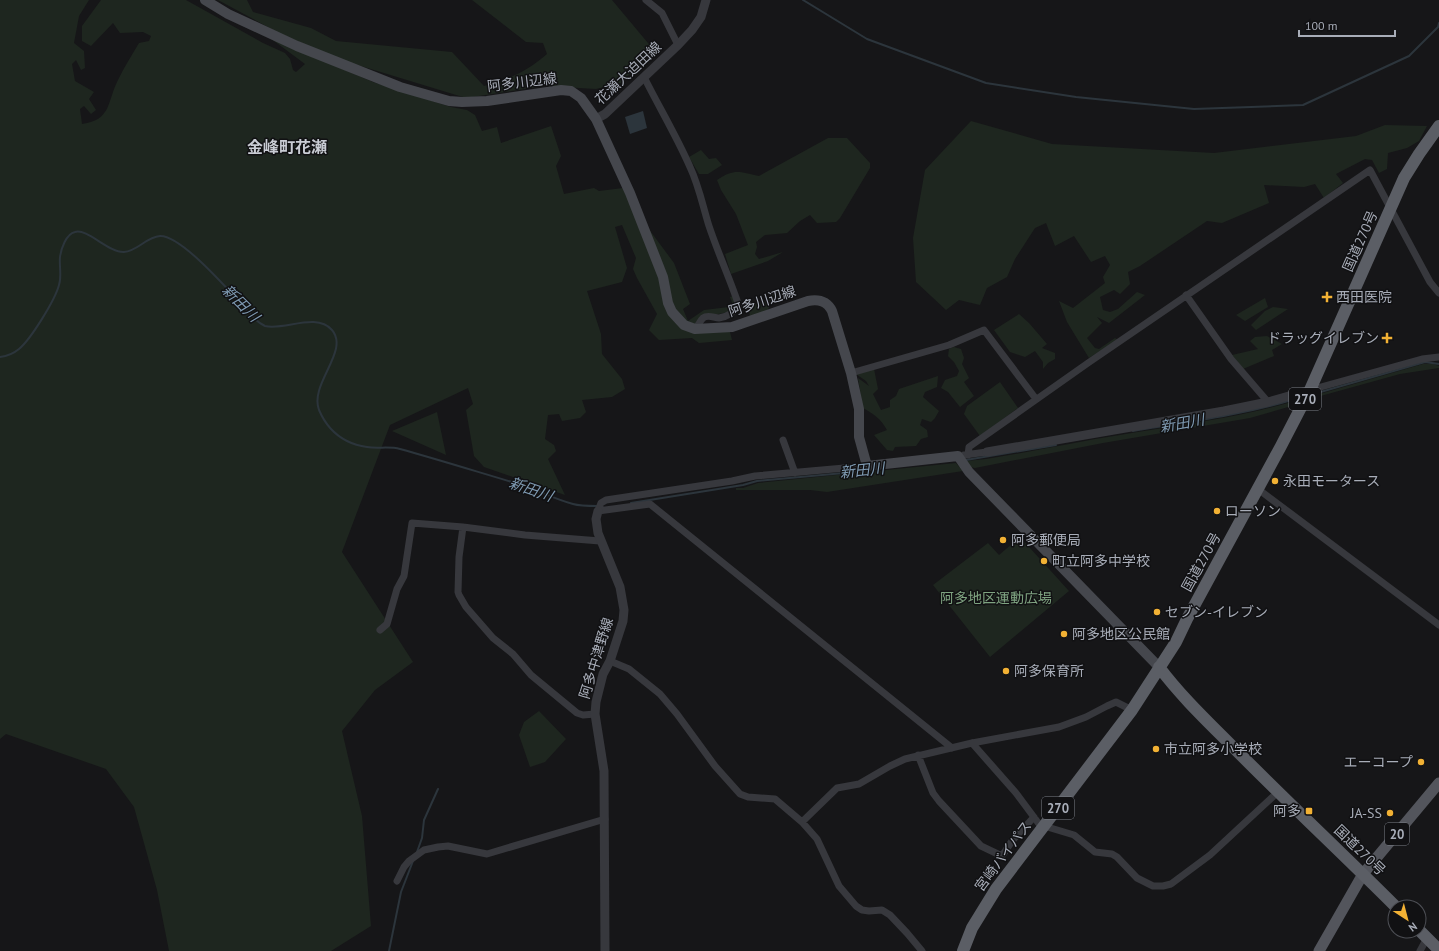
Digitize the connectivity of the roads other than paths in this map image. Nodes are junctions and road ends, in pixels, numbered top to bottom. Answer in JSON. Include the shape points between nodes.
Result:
{"nodes":[{"id":1,"x":205,"y":0,"type":"edge"},
{"id":2,"x":646,"y":0,"type":"edge"},
{"id":3,"x":706,"y":0,"type":"edge"},
{"id":4,"x":678,"y":45,"type":"junction"},
{"id":5,"x":644,"y":78,"type":"junction"},
{"id":6,"x":596,"y":119,"type":"junction"},
{"id":7,"x":1439,"y":126,"type":"edge"},
{"id":8,"x":1391,"y":208,"type":"junction"},
{"id":9,"x":1439,"y":293,"type":"edge"},
{"id":10,"x":1186,"y":295,"type":"junction"},
{"id":11,"x":695,"y":329,"type":"junction"},
{"id":12,"x":1439,"y":358,"type":"edge"},
{"id":13,"x":851,"y":373,"type":"junction"},
{"id":14,"x":1310,"y":390,"type":"junction"},
{"id":15,"x":1036,"y":399,"type":"junction"},
{"id":16,"x":1268,"y":402,"type":"junction"},
{"id":17,"x":783,"y":440,"type":"dead end"},
{"id":18,"x":986,"y":452,"type":"joint"},
{"id":19,"x":961,"y":458,"type":"junction"},
{"id":20,"x":867,"y":466,"type":"junction"},
{"id":21,"x":794,"y":473,"type":"junction"},
{"id":22,"x":1258,"y":489,"type":"junction"},
{"id":23,"x":599,"y":508,"type":"junction"},
{"id":24,"x":463,"y":527,"type":"junction"},
{"id":25,"x":600,"y":541,"type":"junction"},
{"id":26,"x":1439,"y":625,"type":"edge"},
{"id":27,"x":380,"y":630,"type":"dead end"},
{"id":28,"x":610,"y":661,"type":"junction"},
{"id":29,"x":1159,"y":667,"type":"junction"},
{"id":30,"x":1132,"y":710,"type":"junction"},
{"id":31,"x":595,"y":714,"type":"junction"},
{"id":32,"x":972,"y":743,"type":"junction"},
{"id":33,"x":952,"y":748,"type":"junction"},
{"id":34,"x":918,"y":756,"type":"junction"},
{"id":35,"x":1439,"y":783,"type":"edge"},
{"id":36,"x":1278,"y":792,"type":"junction"},
{"id":37,"x":1034,"y":817,"type":"junction"},
{"id":38,"x":604,"y":819,"type":"junction"},
{"id":39,"x":802,"y":822,"type":"junction"},
{"id":40,"x":1043,"y":827,"type":"junction"},
{"id":41,"x":1363,"y":874,"type":"junction"},
{"id":42,"x":396,"y":881,"type":"dead end"},
{"id":43,"x":1388,"y":899,"type":"edge"},
{"id":44,"x":1427,"y":938,"type":"edge"},
{"id":45,"x":1422,"y":939,"type":"edge"},
{"id":46,"x":1322,"y":950,"type":"edge"},
{"id":47,"x":1439,"y":950,"type":"edge"},
{"id":48,"x":606,"y":951,"type":"edge"},
{"id":49,"x":922,"y":951,"type":"edge"},
{"id":50,"x":963,"y":951,"type":"edge"},
{"id":51,"x":1420,"y":951,"type":"edge"}],
"edges":[{"from":1,"to":6,"type":"main road","name":"阿多川辺線","via":[[228,14],[297,46],[400,87],[462,102],[487,101],[560,90],[571,91],[581,98]]},
{"from":2,"to":4,"type":"street","name":"花瀬大迫田線","via":[[662,13]]},
{"from":3,"to":4,"type":"street","name":"花瀬大迫田線","via":[[701,17]]},
{"from":4,"to":5,"type":"street","name":"花瀬大迫田線"},
{"from":5,"to":6,"type":"street","name":"花瀬大迫田線","via":[[605,114]]},
{"from":5,"to":11,"type":"street","via":[[692,172],[722,265],[739,306],[728,316],[703,318]]},
{"from":6,"to":11,"type":"main road","name":"阿多川辺線","via":[[630,193],[663,277],[672,312],[684,325]]},
{"from":7,"to":8,"type":"highway","name":"国道270号","number":"270","via":[[1411,165]]},
{"from":8,"to":9,"type":"street","via":[[1430,282]]},
{"from":8,"to":10,"type":"street","via":[[1370,170]]},
{"from":8,"to":14,"type":"highway","name":"国道270号","number":"270"},
{"from":10,"to":15,"type":"street"},
{"from":10,"to":16,"type":"street","via":[[1231,359]]},
{"from":11,"to":13,"type":"main road","name":"阿多川辺線","via":[[732,327],[808,301],[822,301],[832,311]]},
{"from":12,"to":14,"type":"street","via":[[1422,358]]},
{"from":13,"to":15,"type":"street","via":[[949,346],[984,330]]},
{"from":13,"to":20,"type":"main road","name":"阿多川辺線","via":[[859,409],[859,437]]},
{"from":14,"to":16,"type":"street"},
{"from":14,"to":22,"type":"highway","name":"国道270号","number":"270"},
{"from":15,"to":19,"type":"street","via":[[969,447]]},
{"from":16,"to":18,"type":"street"},
{"from":17,"to":21,"type":"street"},
{"from":18,"to":19,"type":"street"},
{"from":19,"to":20,"type":"main road"},
{"from":19,"to":29,"type":"main road"},
{"from":20,"to":21,"type":"street"},
{"from":21,"to":23,"type":"street","via":[[754,476],[606,500]]},
{"from":22,"to":26,"type":"street"},
{"from":22,"to":29,"type":"highway","name":"国道270号","number":"270","via":[[1176,642]]},
{"from":23,"to":25,"type":"street","name":"阿多中津野線","via":[[597,524]]},
{"from":23,"to":33,"type":"street","via":[[650,504]]},
{"from":24,"to":25,"type":"street"},
{"from":24,"to":27,"type":"street","via":[[412,523],[404,576],[397,589],[387,624]]},
{"from":24,"to":31,"type":"street","via":[[458,592],[466,607],[531,675],[577,713]]},
{"from":25,"to":28,"type":"street","name":"阿多中津野線","via":[[624,602],[623,621]]},
{"from":28,"to":31,"type":"street","name":"阿多中津野線","via":[[600,685]]},
{"from":28,"to":39,"type":"street","via":[[629,669],[660,694],[715,766],[740,794],[775,799]]},
{"from":29,"to":30,"type":"highway","name":"宮崎バイパス","number":"270"},
{"from":29,"to":36,"type":"highway","name":"国道270号","via":[[1169,681]]},
{"from":30,"to":32,"type":"street","via":[[1116,702],[1086,718],[1059,727]]},
{"from":30,"to":40,"type":"highway","name":"宮崎バイパス","number":"270"},
{"from":31,"to":38,"type":"street","name":"阿多中津野線","via":[[604,771]]},
{"from":32,"to":33,"type":"street"},
{"from":32,"to":37,"type":"street"},
{"from":33,"to":34,"type":"street"},
{"from":34,"to":37,"type":"street","via":[[933,793],[981,846],[1002,856]]},
{"from":34,"to":39,"type":"street","via":[[890,766],[859,784],[837,788]]},
{"from":35,"to":41,"type":"main road","number":"20"},
{"from":36,"to":40,"type":"street","via":[[1210,855],[1171,884],[1163,886],[1153,886],[1137,878],[1117,857],[1095,852],[1074,835]]},
{"from":36,"to":41,"type":"highway","name":"国道270号"},
{"from":37,"to":40,"type":"street"},
{"from":38,"to":42,"type":"street","via":[[487,854],[454,847],[424,850],[409,861]]},
{"from":38,"to":48,"type":"street","name":"阿多中津野線"},
{"from":39,"to":49,"type":"street","via":[[816,839],[839,886],[856,906],[862,910],[882,910],[890,915]]},
{"from":40,"to":50,"type":"highway","name":"宮崎バイパス","number":"270","via":[[996,889],[972,928]]},
{"from":41,"to":43,"type":"highway","name":"国道270号"},
{"from":41,"to":46,"type":"main road","number":"20"},
{"from":44,"to":47,"type":"highway"},
{"from":45,"to":51,"type":"street"}]}
